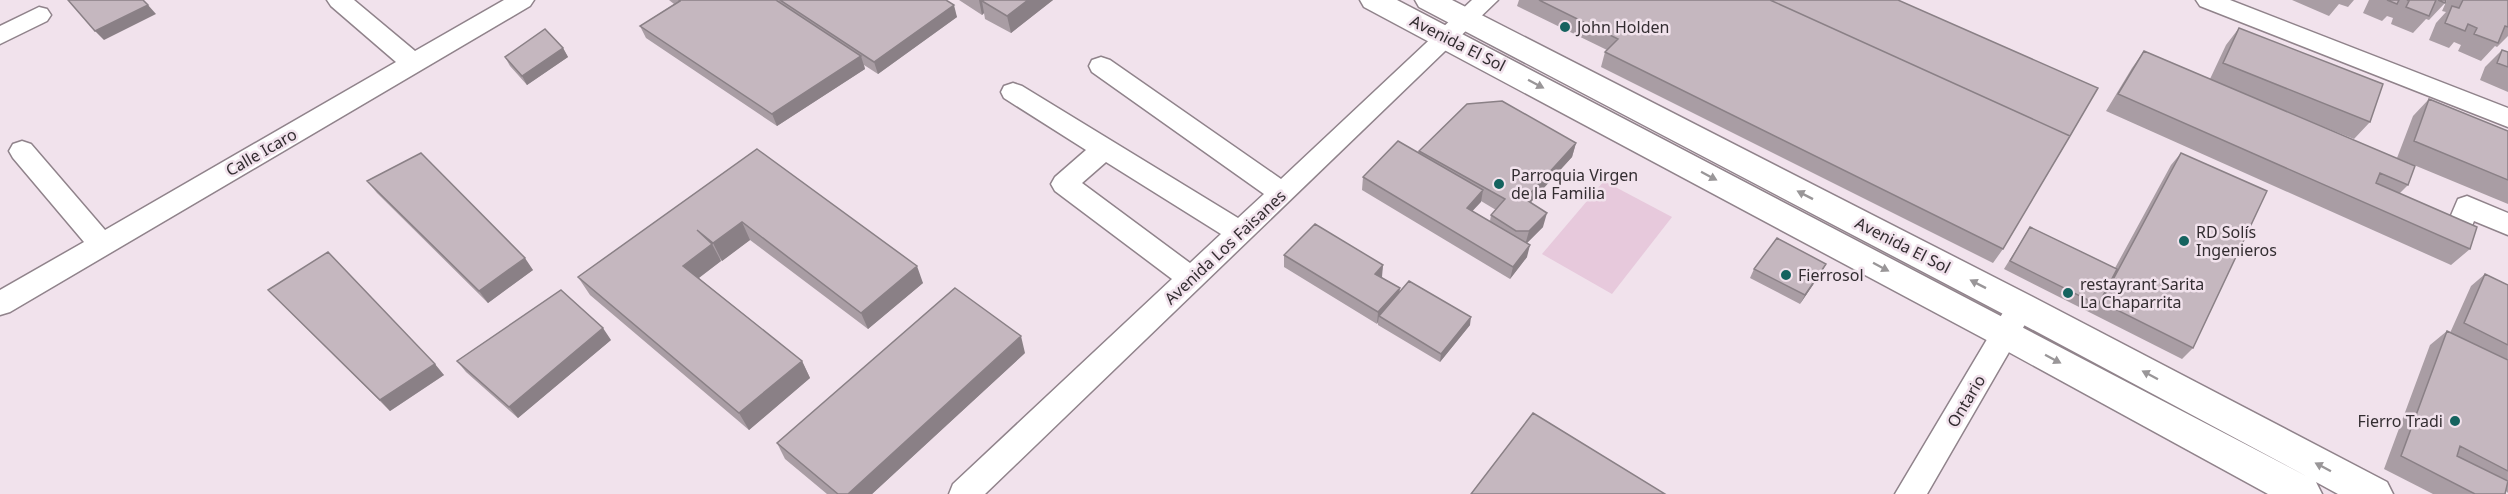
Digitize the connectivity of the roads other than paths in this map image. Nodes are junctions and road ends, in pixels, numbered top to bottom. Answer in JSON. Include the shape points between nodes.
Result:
{"nodes":[{"id":1,"x":339,"y":0,"type":"edge"},
{"id":2,"x":522,"y":0,"type":"edge"},
{"id":3,"x":1374,"y":0,"type":"edge"},
{"id":4,"x":1429,"y":0,"type":"edge"},
{"id":5,"x":2208,"y":0,"type":"edge"},
{"id":6,"x":39,"y":15,"type":"dead end"},
{"id":7,"x":1467,"y":19,"type":"edge"},
{"id":8,"x":0,"y":36,"type":"edge"},
{"id":9,"x":413,"y":63,"type":"junction"},
{"id":10,"x":1101,"y":66,"type":"dead end"},
{"id":11,"x":1013,"y":92,"type":"dead end"},
{"id":12,"x":2508,"y":118,"type":"edge"},
{"id":13,"x":1104,"y":149,"type":"junction"},
{"id":14,"x":22,"y":151,"type":"dead end"},
{"id":15,"x":1282,"y":193,"type":"junction"},
{"id":16,"x":2508,"y":225,"type":"edge"},
{"id":17,"x":1240,"y":233,"type":"junction"},
{"id":18,"x":2453,"y":241,"type":"edge"},
{"id":19,"x":102,"y":245,"type":"junction"},
{"id":20,"x":1192,"y":279,"type":"junction"},
{"id":21,"x":0,"y":304,"type":"edge"},
{"id":22,"x":2014,"y":320,"type":"junction"},
{"id":23,"x":964,"y":494,"type":"edge"},
{"id":24,"x":1910,"y":494,"type":"edge"},
{"id":25,"x":2302,"y":494,"type":"edge"},
{"id":26,"x":2374,"y":494,"type":"edge"}],
"edges":[{"from":1,"to":9,"type":"street"},
{"from":2,"to":9,"type":"street","name":"Calle Icaro"},
{"from":3,"to":7,"type":"main road","name":"Avenida El Sol"},
{"from":4,"to":7,"type":"main road","name":"Avenida El Sol"},
{"from":5,"to":12,"type":"street"},
{"from":6,"to":8,"type":"street"},
{"from":7,"to":15,"type":"street","name":"Avenida Los Faisanes"},
{"from":7,"to":22,"type":"main road","name":"Avenida El Sol"},
{"from":9,"to":19,"type":"street","name":"Calle Icaro"},
{"from":10,"to":15,"type":"street"},
{"from":11,"to":13,"type":"street"},
{"from":13,"to":17,"type":"street"},
{"from":13,"to":20,"type":"street","via":[[1064,184]]},
{"from":14,"to":19,"type":"street"},
{"from":15,"to":17,"type":"street","name":"Avenida Los Faisanes"},
{"from":16,"to":18,"type":"street","via":[[2467,206]]},
{"from":17,"to":20,"type":"street","name":"Avenida Los Faisanes"},
{"from":19,"to":21,"type":"street","name":"Calle Icaro"},
{"from":20,"to":23,"type":"street","name":"Avenida Los Faisanes"},
{"from":22,"to":24,"type":"street","name":"Ontario"},
{"from":22,"to":25,"type":"main road","name":"Avenida El Sol","one_way":true},
{"from":26,"to":22,"type":"main road","name":"Avenida El Sol","one_way":true}]}
